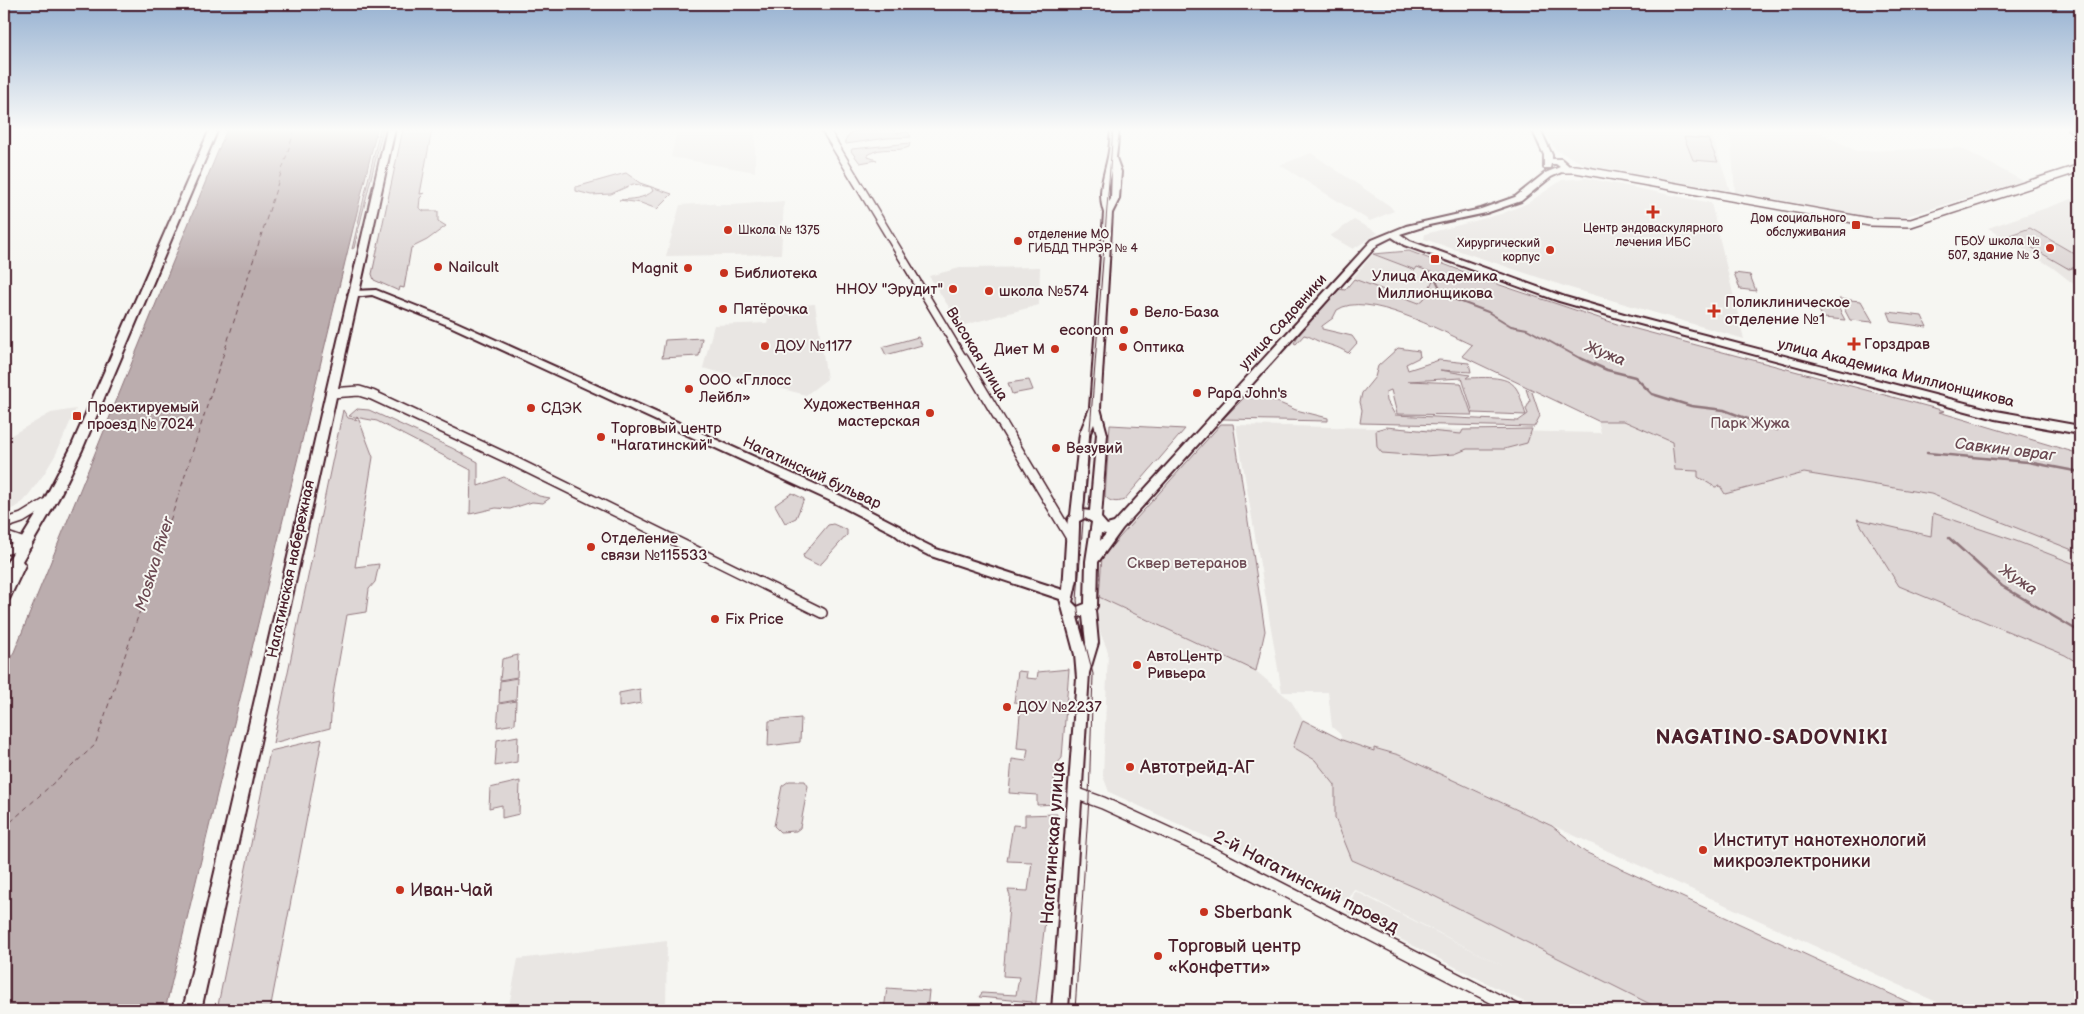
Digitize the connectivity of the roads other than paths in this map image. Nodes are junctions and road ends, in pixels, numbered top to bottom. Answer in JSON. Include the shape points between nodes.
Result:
{"nodes":[{"id":1,"x":194,"y":176,"type":"edge"},
{"id":2,"x":201,"y":176,"type":"edge"},
{"id":3,"x":380,"y":176,"type":"edge"},
{"id":4,"x":854,"y":176,"type":"edge"},
{"id":5,"x":1117,"y":176,"type":"edge"},
{"id":6,"x":1617,"y":176,"type":"edge"},
{"id":7,"x":2054,"y":176,"type":"edge"},
{"id":8,"x":1546,"y":177,"type":"edge"},
{"id":9,"x":1424,"y":225,"type":"junction"},
{"id":10,"x":1393,"y":234,"type":"junction"},
{"id":11,"x":1372,"y":246,"type":"junction"},
{"id":12,"x":1419,"y":247,"type":"junction"},
{"id":13,"x":354,"y":289,"type":"junction"},
{"id":14,"x":128,"y":328,"type":"junction"},
{"id":15,"x":332,"y":386,"type":"junction"},
{"id":16,"x":359,"y":391,"type":"junction"},
{"id":17,"x":1095,"y":408,"type":"junction"},
{"id":18,"x":2080,"y":430,"type":"edge"},
{"id":19,"x":1044,"y":492,"type":"junction"},
{"id":20,"x":54,"y":497,"type":"junction"},
{"id":21,"x":1077,"y":517,"type":"junction"},
{"id":22,"x":1096,"y":521,"type":"junction"},
{"id":23,"x":4,"y":524,"type":"edge"},
{"id":24,"x":1118,"y":526,"type":"junction"},
{"id":25,"x":4,"y":536,"type":"edge"},
{"id":26,"x":27,"y":544,"type":"junction"},
{"id":27,"x":1074,"y":544,"type":"junction"},
{"id":28,"x":4,"y":550,"type":"edge"},
{"id":29,"x":1092,"y":561,"type":"junction"},
{"id":30,"x":4,"y":577,"type":"edge"},
{"id":31,"x":4,"y":595,"type":"edge"},
{"id":32,"x":1068,"y":602,"type":"junction"},
{"id":33,"x":1089,"y":609,"type":"junction"},
{"id":34,"x":822,"y":613,"type":"dead end"},
{"id":35,"x":1083,"y":678,"type":"junction"},
{"id":36,"x":1075,"y":793,"type":"junction"},
{"id":37,"x":192,"y":1010,"type":"edge"},
{"id":38,"x":1060,"y":1010,"type":"edge"},
{"id":39,"x":1517,"y":1010,"type":"edge"}],
"edges":[{"from":1,"to":14,"type":"main road"},
{"from":2,"to":14,"type":"main road","via":[[164,265]]},
{"from":3,"to":13,"type":"main road","name":"Нагатинская набережная"},
{"from":4,"to":19,"type":"street","name":"Высокая улица"},
{"from":5,"to":17,"type":"street","name":"Нагатинская улица","via":[[1115,200],[1108,212]]},
{"from":6,"to":7,"type":"street","name":"улица Садовники","via":[[1893,224],[1911,223]]},
{"from":8,"to":9,"type":"street","name":"улица Садовники","via":[[1517,199]]},
{"from":9,"to":10,"type":"street","name":"улица Садовники"},
{"from":9,"to":12,"type":"street","via":[[1412,235]]},
{"from":10,"to":11,"type":"street","name":"улица Садовники"},
{"from":10,"to":12,"type":"street","name":"улица Академика Миллионщикова"},
{"from":11,"to":12,"type":"street"},
{"from":11,"to":24,"type":"street","name":"улица Садовники"},
{"from":12,"to":18,"type":"street","name":"улица Академика Миллионщикова","via":[[1562,299],[1628,318],[1996,415]]},
{"from":13,"to":15,"type":"main road","name":"Нагатинская набережная"},
{"from":13,"to":32,"type":"street","name":"Нагатинский бульвар","via":[[374,292],[453,324],[837,499],[932,552]]},
{"from":14,"to":20,"type":"main road"},
{"from":15,"to":16,"type":"street"},
{"from":15,"to":16,"type":"street"},
{"from":15,"to":37,"type":"main road","name":"Нагатинская набережная"},
{"from":16,"to":34,"type":"street","via":[[435,423]]},
{"from":17,"to":21,"type":"street","name":"Нагатинская улица","via":[[1085,433]]},
{"from":17,"to":22,"type":"street","name":"Нагатинская улица","via":[[1102,434]]},
{"from":19,"to":21,"type":"street","name":"Высокая улица","via":[[1066,516]]},
{"from":19,"to":27,"type":"street","name":"Высокая улица"},
{"from":20,"to":23,"type":"street","via":[[22,518]]},
{"from":20,"to":26,"type":"main road"},
{"from":21,"to":22,"type":"street","via":[[1084,514]]},
{"from":21,"to":27,"type":"street","name":"Нагатинская улица","via":[[1072,529]]},
{"from":22,"to":24,"type":"street","via":[[1100,528],[1106,530]]},
{"from":22,"to":29,"type":"street","name":"Нагатинская улица"},
{"from":24,"to":29,"type":"street","name":"улица Садовники"},
{"from":25,"to":26,"type":"street"},
{"from":26,"to":28,"type":"street"},
{"from":26,"to":30,"type":"main road"},
{"from":26,"to":31,"type":"main road"},
{"from":27,"to":32,"type":"street","name":"Нагатинская улица"},
{"from":29,"to":33,"type":"street","name":"Нагатинская улица","via":[[1089,594],[1092,603]]},
{"from":32,"to":33,"type":"street","via":[[1077,612]]},
{"from":32,"to":35,"type":"street","name":"Нагатинская улица"},
{"from":33,"to":35,"type":"street","name":"Нагатинская улица","via":[[1092,643]]},
{"from":35,"to":36,"type":"street","name":"Нагатинская улица"},
{"from":36,"to":38,"type":"street","name":"Нагатинская улица"},
{"from":36,"to":39,"type":"street","name":"2-й Нагатинский проезд","via":[[1216,855]]}]}
